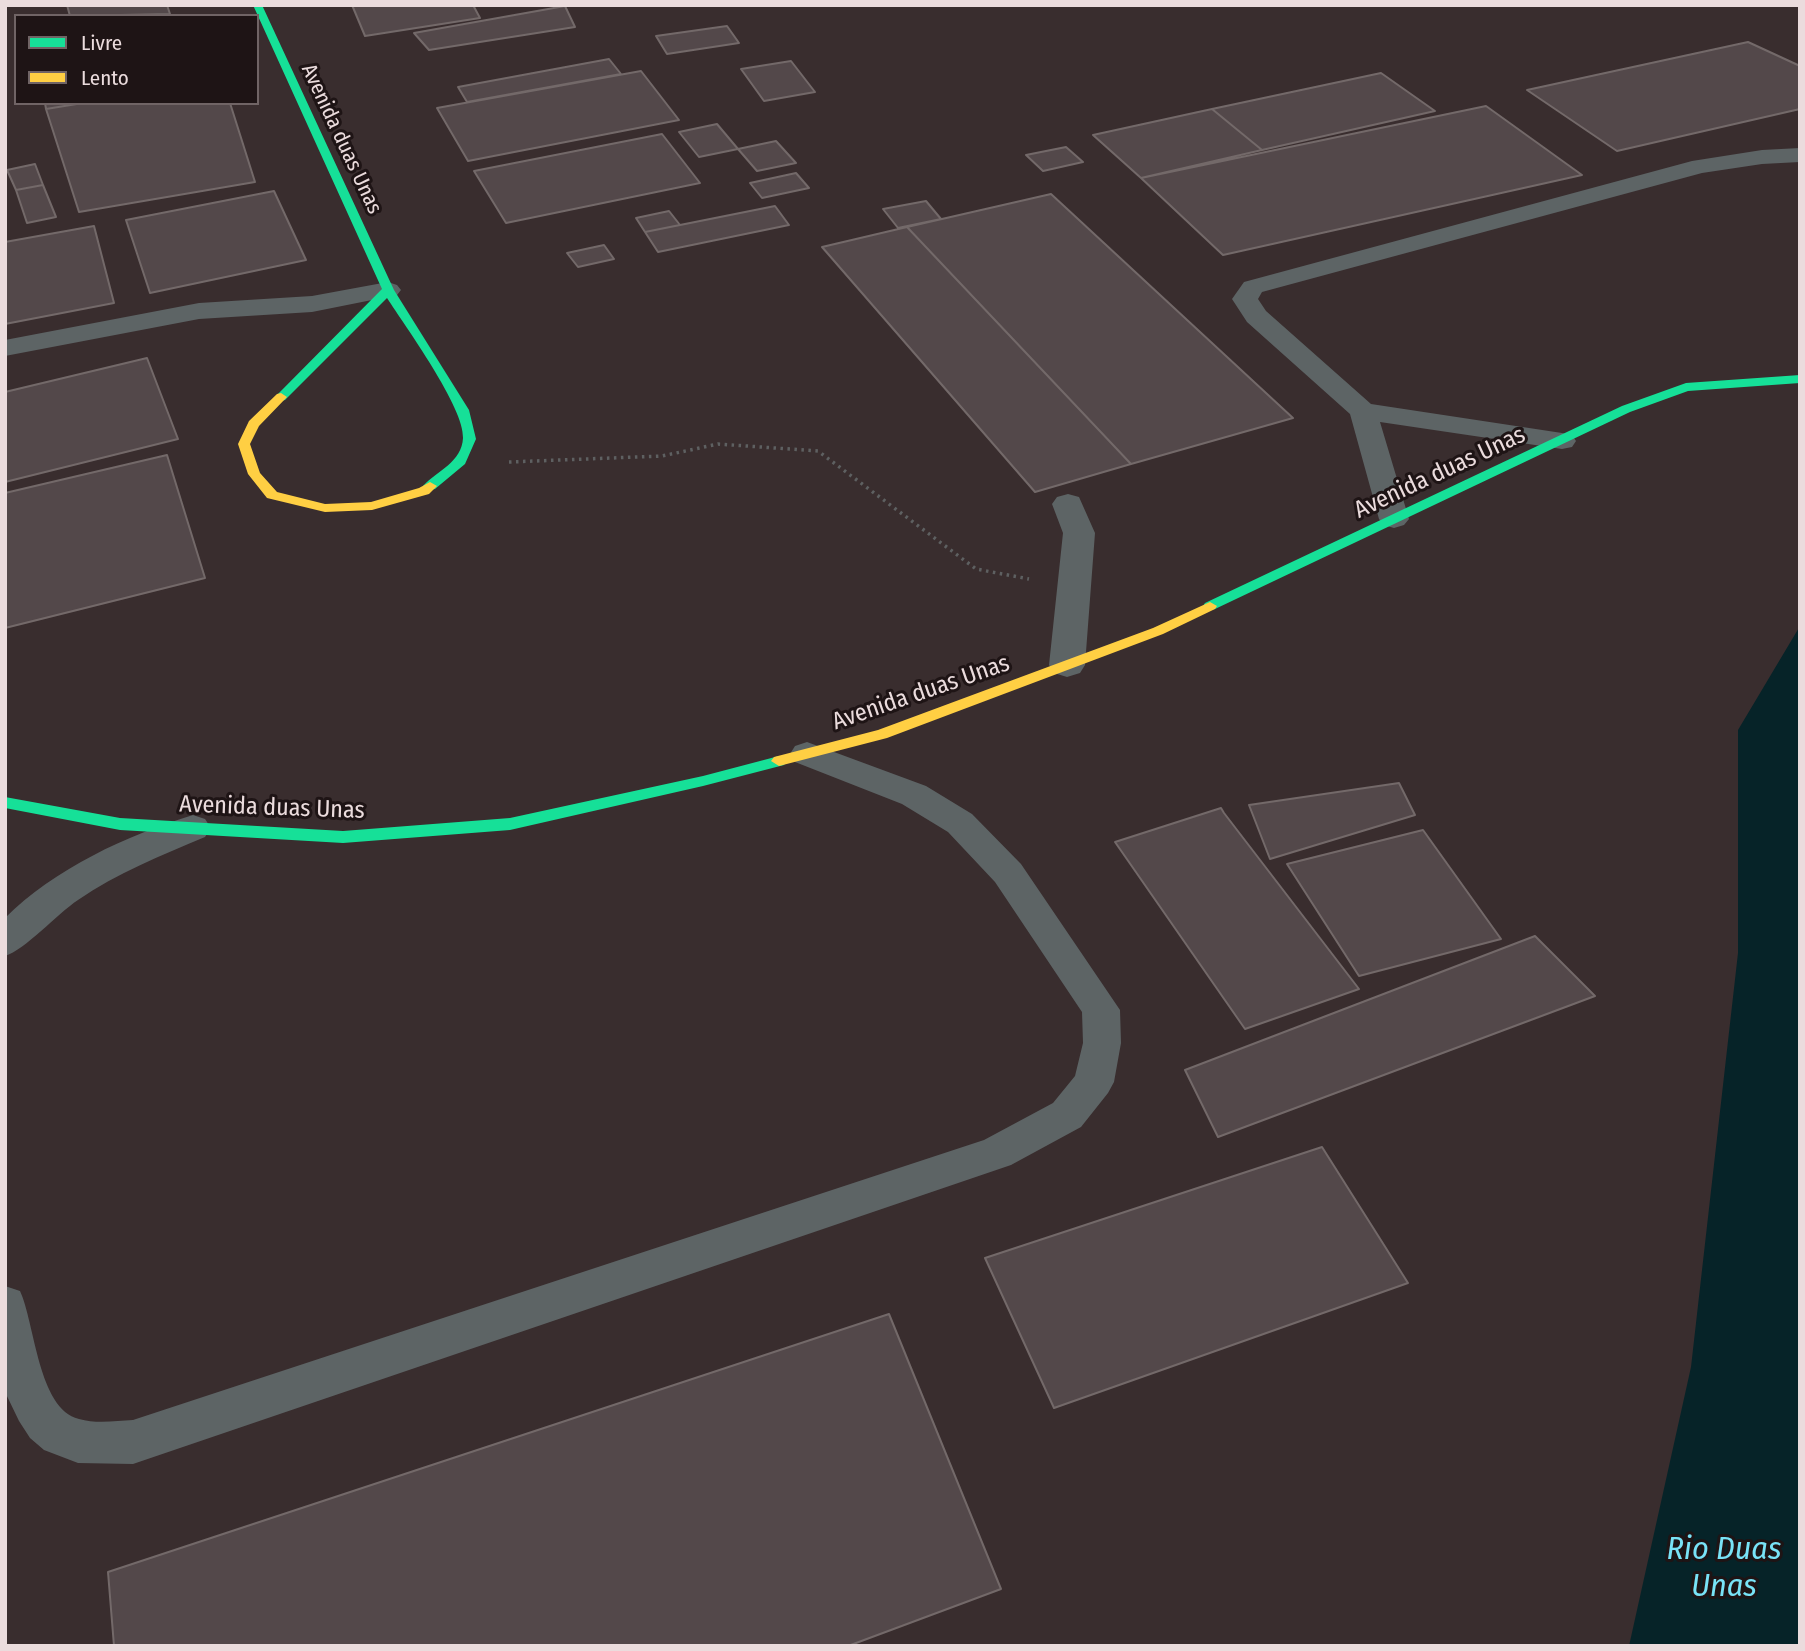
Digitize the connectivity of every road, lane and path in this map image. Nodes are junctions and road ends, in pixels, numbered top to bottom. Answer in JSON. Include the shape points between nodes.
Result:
{"nodes":[{"id":1,"x":257,"y":5,"type":"edge"},
{"id":2,"x":1800,"y":155,"type":"edge"},
{"id":3,"x":388,"y":290,"type":"junction"},
{"id":4,"x":5,"y":348,"type":"edge"},
{"id":5,"x":1800,"y":379,"type":"edge"},
{"id":6,"x":1363,"y":411,"type":"junction"},
{"id":7,"x":1562,"y":441,"type":"junction"},
{"id":8,"x":459,"y":464,"type":"junction"},
{"id":9,"x":1068,"y":505,"type":"dead end"},
{"id":10,"x":1394,"y":519,"type":"junction"},
{"id":11,"x":1076,"y":588,"type":"junction"},
{"id":12,"x":1067,"y":665,"type":"junction"},
{"id":13,"x":807,"y":754,"type":"junction"},
{"id":14,"x":5,"y":802,"type":"edge"},
{"id":15,"x":193,"y":828,"type":"junction"},
{"id":16,"x":5,"y":942,"type":"edge"},
{"id":17,"x":5,"y":1305,"type":"edge"}],
"edges":[{"from":1,"to":3,"type":"street","name":"Avenida duas Unas"},
{"from":2,"to":6,"type":"lane","via":[[1700,166],[1253,287],[1245,299],[1256,316]]},
{"from":3,"to":4,"type":"lane","via":[[312,304],[199,311]]},
{"from":3,"to":8,"type":"street","name":"Avenida duas Unas","via":[[463,410],[470,439]]},
{"from":3,"to":8,"type":"street","via":[[253,424],[244,444],[254,474],[272,495],[325,508],[372,506],[424,491]]},
{"from":5,"to":7,"type":"street","name":"Avenida duas Unas","via":[[1686,387],[1626,409]]},
{"from":6,"to":7,"type":"lane"},
{"from":6,"to":10,"type":"lane"},
{"from":7,"to":10,"type":"street","name":"Avenida duas Unas"},
{"from":8,"to":11,"type":"path","via":[[662,456],[718,444],[818,451],[976,569]]},
{"from":9,"to":11,"type":"street","via":[[1079,533]]},
{"from":10,"to":12,"type":"street","name":"Avenida duas Unas","via":[[1158,631]]},
{"from":11,"to":12,"type":"street"},
{"from":12,"to":13,"type":"street","name":"Avenida duas Unas","via":[[882,734]]},
{"from":13,"to":15,"type":"street","name":"Avenida duas Unas","via":[[510,824],[343,837]]},
{"from":13,"to":17,"type":"lane","via":[[914,795],[960,823],[1008,873],[1101,1010],[1102,1043],[1094,1082],[1067,1115],[997,1153],[133,1442],[76,1441],[47,1427],[27,1386]]},
{"from":14,"to":15,"type":"street","name":"Avenida duas Unas","via":[[120,824]]},
{"from":15,"to":16,"type":"lane","via":[[129,852],[57,896]]}]}
